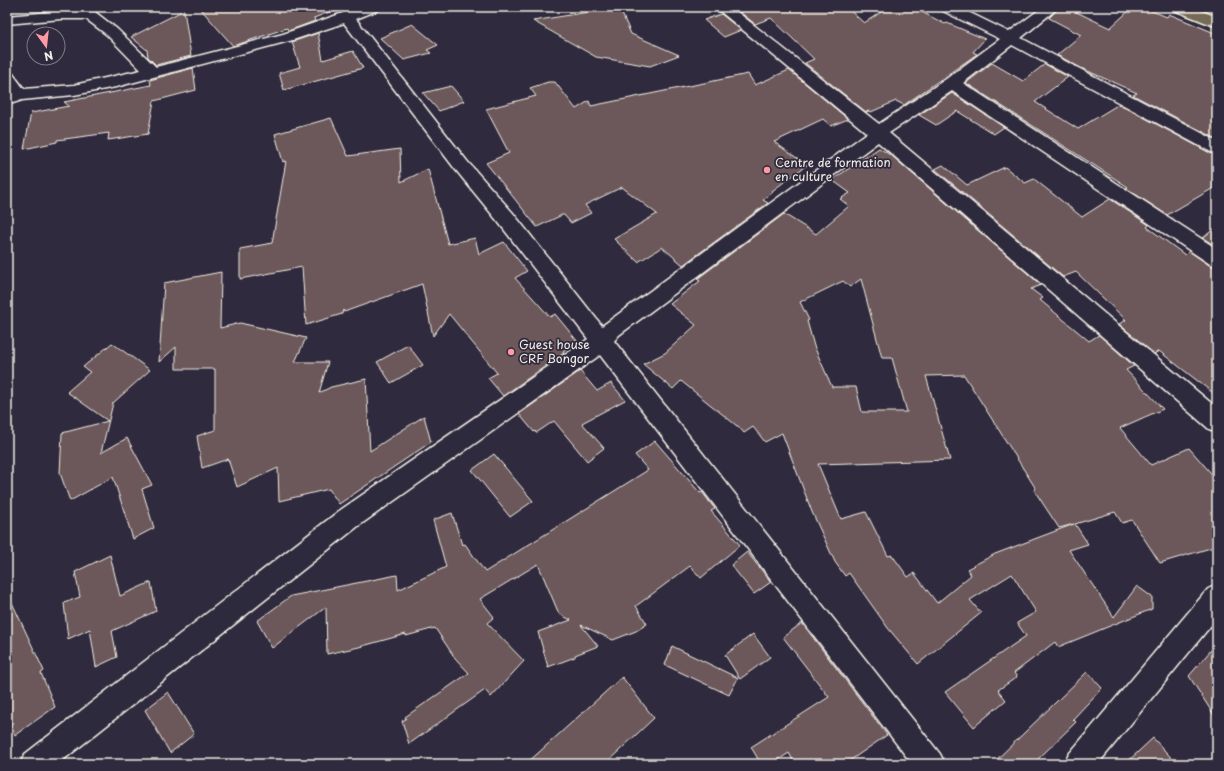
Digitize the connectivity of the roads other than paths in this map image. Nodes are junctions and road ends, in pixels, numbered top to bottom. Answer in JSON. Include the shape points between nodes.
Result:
{"nodes":[{"id":1,"x":373,"y":7,"type":"edge"},
{"id":2,"x":722,"y":7,"type":"edge"},
{"id":3,"x":946,"y":7,"type":"edge"},
{"id":4,"x":1052,"y":7,"type":"edge"},
{"id":5,"x":1179,"y":7,"type":"edge"},
{"id":6,"x":347,"y":17,"type":"junction"},
{"id":7,"x":7,"y":20,"type":"edge"},
{"id":8,"x":1217,"y":22,"type":"edge"},
{"id":9,"x":1010,"y":38,"type":"junction"},
{"id":10,"x":154,"y":73,"type":"junction"},
{"id":11,"x":7,"y":78,"type":"edge"},
{"id":12,"x":952,"y":83,"type":"junction"},
{"id":13,"x":14,"y":98,"type":"edge"},
{"id":14,"x":878,"y":133,"type":"junction"},
{"id":15,"x":1217,"y":148,"type":"edge"},
{"id":16,"x":1217,"y":259,"type":"edge"},
{"id":17,"x":601,"y":342,"type":"junction"},
{"id":18,"x":1217,"y":422,"type":"edge"},
{"id":19,"x":1217,"y":598,"type":"edge"},
{"id":20,"x":35,"y":764,"type":"edge"},
{"id":21,"x":930,"y":764,"type":"edge"},
{"id":22,"x":1079,"y":764,"type":"edge"}],
"edges":[{"from":1,"to":6,"type":"street"},
{"from":2,"to":14,"type":"street"},
{"from":3,"to":9,"type":"street"},
{"from":4,"to":9,"type":"street"},
{"from":5,"to":8,"type":"highway"},
{"from":6,"to":10,"type":"street","via":[[262,44]]},
{"from":6,"to":17,"type":"street"},
{"from":7,"to":10,"type":"street","via":[[90,15],[112,32]]},
{"from":9,"to":12,"type":"street"},
{"from":9,"to":15,"type":"street"},
{"from":10,"to":13,"type":"street","via":[[74,90]]},
{"from":11,"to":13,"type":"street"},
{"from":12,"to":14,"type":"street"},
{"from":12,"to":16,"type":"street"},
{"from":14,"to":17,"type":"street","via":[[612,329]]},
{"from":14,"to":18,"type":"street"},
{"from":17,"to":20,"type":"street","via":[[348,519]]},
{"from":17,"to":21,"type":"street"},
{"from":19,"to":22,"type":"street"}]}
